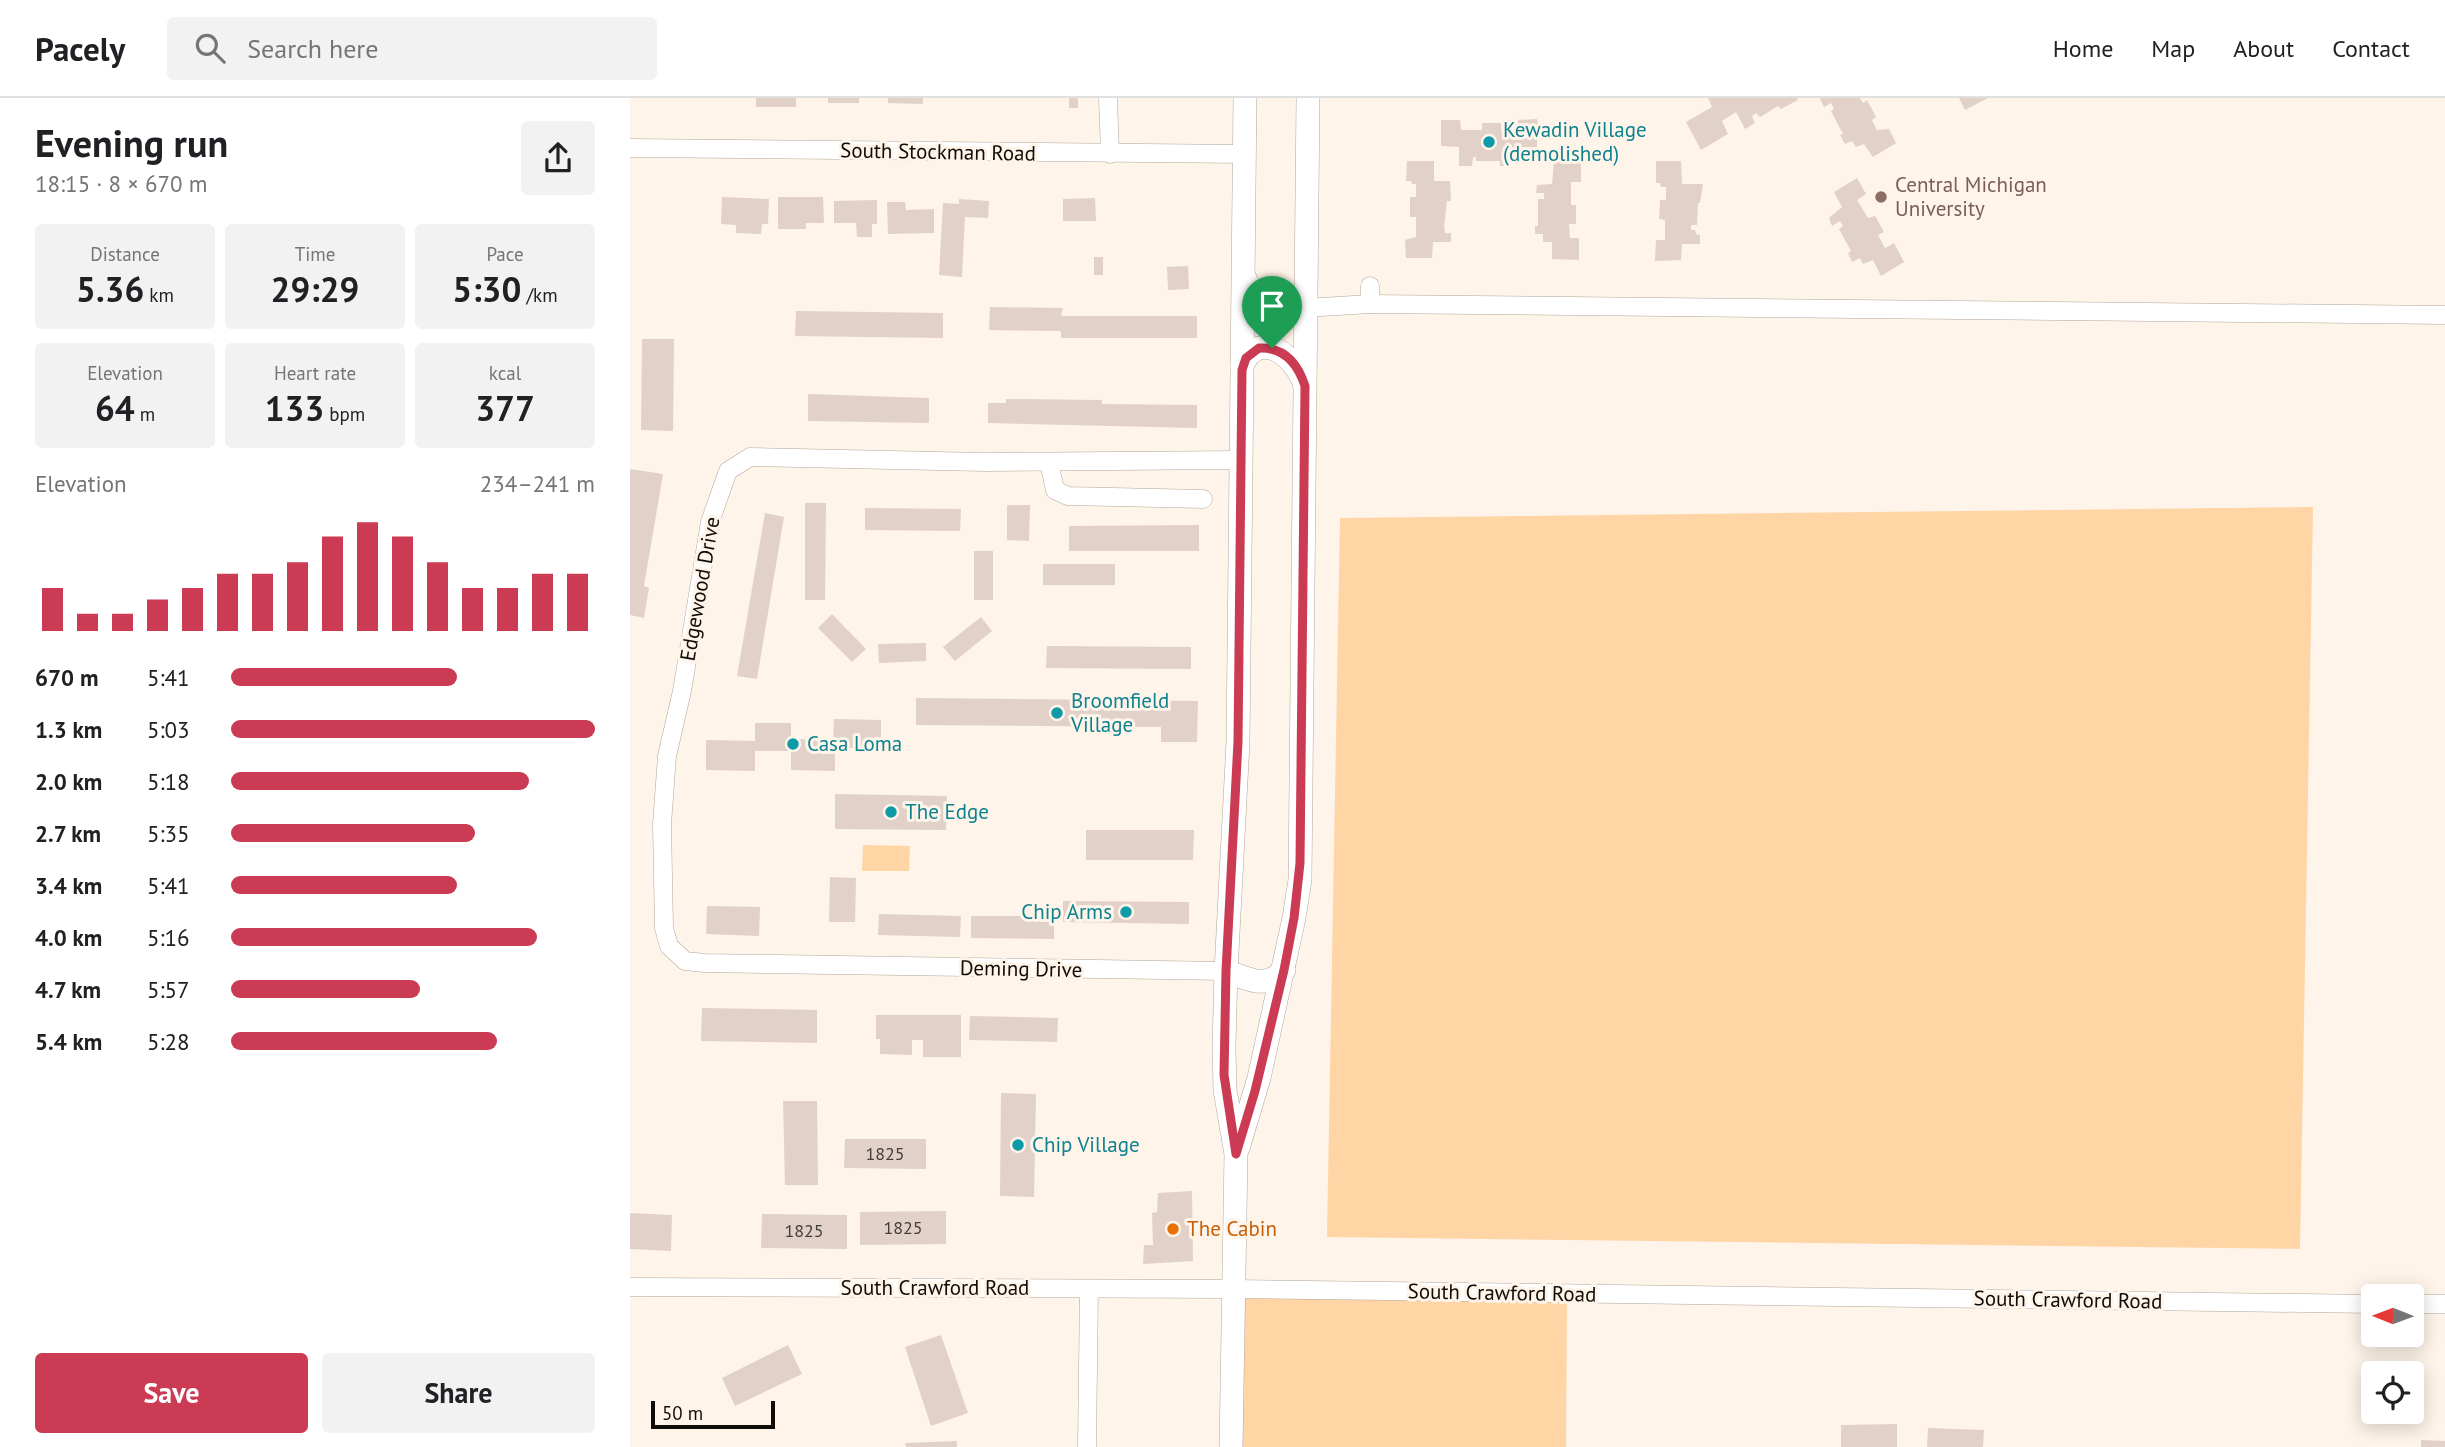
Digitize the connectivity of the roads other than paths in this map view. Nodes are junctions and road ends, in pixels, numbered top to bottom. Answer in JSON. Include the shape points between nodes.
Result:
{"nodes":[{"id":1,"x":1108,"y":98,"type":"edge"},
{"id":2,"x":1245,"y":98,"type":"edge"},
{"id":3,"x":1308,"y":98,"type":"edge"},
{"id":4,"x":630,"y":148,"type":"edge"},
{"id":5,"x":1110,"y":154,"type":"junction"},
{"id":6,"x":1245,"y":155,"type":"junction"},
{"id":7,"x":1244,"y":276,"type":"junction"},
{"id":8,"x":1305,"y":308,"type":"junction"},
{"id":9,"x":2445,"y":315,"type":"edge"},
{"id":10,"x":1242,"y":365,"type":"junction"},
{"id":11,"x":1305,"y":386,"type":"junction"},
{"id":12,"x":1241,"y":460,"type":"junction"},
{"id":13,"x":1049,"y":462,"type":"junction"},
{"id":14,"x":1203,"y":499,"type":"dead end"},
{"id":15,"x":815,"y":964,"type":"joint"},
{"id":16,"x":1284,"y":970,"type":"junction"},
{"id":17,"x":1226,"y":971,"type":"junction"},
{"id":18,"x":1236,"y":1154,"type":"junction"},
{"id":19,"x":630,"y":1287,"type":"edge"},
{"id":20,"x":1089,"y":1289,"type":"junction"},
{"id":21,"x":1233,"y":1289,"type":"junction"},
{"id":22,"x":2361,"y":1304,"type":"edge"},
{"id":23,"x":2424,"y":1304,"type":"edge"},
{"id":24,"x":2445,"y":1304,"type":"edge"},
{"id":25,"x":1087,"y":1447,"type":"edge"},
{"id":26,"x":1231,"y":1447,"type":"edge"}],
"edges":[{"from":1,"to":5,"type":"street"},
{"from":2,"to":6,"type":"main road"},
{"from":3,"to":8,"type":"main road"},
{"from":4,"to":5,"type":"street","name":"South Stockman Road"},
{"from":5,"to":6,"type":"street","name":"South Stockman Road"},
{"from":6,"to":7,"type":"main road"},
{"from":7,"to":8,"type":"main road","via":[[1263,306],[1283,312]]},
{"from":7,"to":10,"type":"main road"},
{"from":8,"to":9,"type":"street","via":[[1370,295]]},
{"from":8,"to":11,"type":"main road"},
{"from":10,"to":11,"type":"main road","via":[[1259,348],[1280,351],[1297,367]]},
{"from":10,"to":12,"type":"main road"},
{"from":11,"to":16,"type":"main road","via":[[1300,863]]},
{"from":12,"to":13,"type":"street","name":"Edgewood Drive"},
{"from":12,"to":17,"type":"main road","via":[[1238,742]]},
{"from":13,"to":14,"type":"street","via":[[1055,490],[1068,496]]},
{"from":13,"to":15,"type":"street","name":"Edgewood Drive","via":[[750,457],[728,471],[710,522],[667,756],[662,824],[664,928],[669,946],[685,961]]},
{"from":15,"to":17,"type":"street","name":"Deming Drive"},
{"from":16,"to":17,"type":"main road","via":[[1261,982]]},
{"from":16,"to":18,"type":"main road"},
{"from":17,"to":18,"type":"main road","via":[[1224,1075]]},
{"from":18,"to":21,"type":"main road"},
{"from":19,"to":20,"type":"street","name":"South Crawford Road"},
{"from":20,"to":21,"type":"street","name":"South Crawford Road"},
{"from":20,"to":25,"type":"street"},
{"from":21,"to":22,"type":"street","name":"South Crawford Road"},
{"from":21,"to":26,"type":"main road"},
{"from":23,"to":24,"type":"street"}]}
